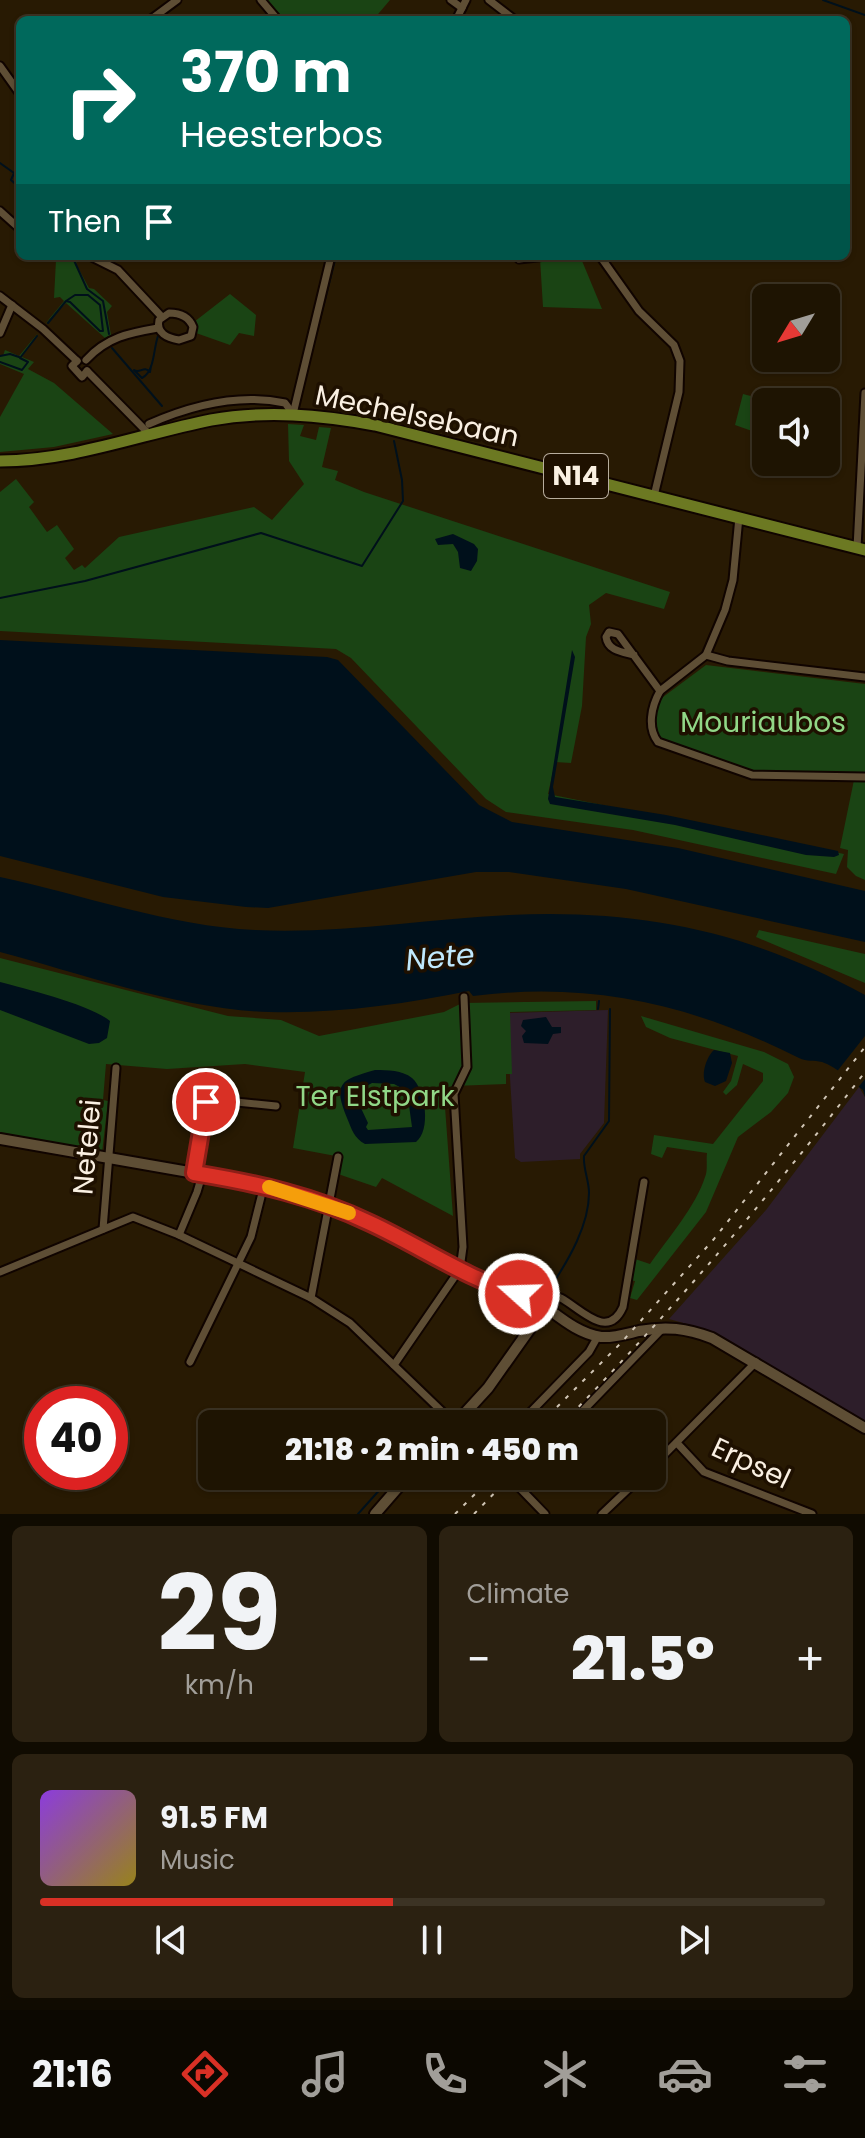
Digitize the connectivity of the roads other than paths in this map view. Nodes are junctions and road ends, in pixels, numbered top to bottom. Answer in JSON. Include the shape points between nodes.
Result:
{"nodes":[{"id":1,"x":177,"y":0,"type":"edge"},
{"id":2,"x":261,"y":0,"type":"edge"},
{"id":3,"x":451,"y":0,"type":"edge"},
{"id":4,"x":489,"y":0,"type":"edge"},
{"id":5,"x":464,"y":4,"type":"edge"},
{"id":6,"x":155,"y":16,"type":"edge"},
{"id":7,"x":275,"y":16,"type":"edge"},
{"id":8,"x":510,"y":16,"type":"edge"},
{"id":9,"x":0,"y":66,"type":"edge"},
{"id":10,"x":16,"y":88,"type":"edge"},
{"id":11,"x":101,"y":260,"type":"edge"},
{"id":12,"x":330,"y":260,"type":"edge"},
{"id":13,"x":603,"y":260,"type":"edge"},
{"id":14,"x":0,"y":296,"type":"edge"},
{"id":15,"x":12,"y":305,"type":"junction"},
{"id":16,"x":161,"y":316,"type":"junction"},
{"id":17,"x":158,"y":328,"type":"junction"},
{"id":18,"x":0,"y":333,"type":"edge"},
{"id":19,"x":86,"y":360,"type":"junction"},
{"id":20,"x":77,"y":361,"type":"junction"},
{"id":21,"x":87,"y":371,"type":"junction"},
{"id":22,"x":865,"y":393,"type":"edge"},
{"id":23,"x":219,"y":402,"type":"junction"},
{"id":24,"x":293,"y":414,"type":"junction"},
{"id":25,"x":221,"y":419,"type":"junction"},
{"id":26,"x":149,"y":429,"type":"junction"},
{"id":27,"x":0,"y":461,"type":"edge"},
{"id":28,"x":654,"y":496,"type":"junction"},
{"id":29,"x":739,"y":517,"type":"junction"},
{"id":30,"x":861,"y":549,"type":"edge"},
{"id":31,"x":634,"y":655,"type":"dead end"},
{"id":32,"x":710,"y":657,"type":"junction"},
{"id":33,"x":865,"y":677,"type":"edge"},
{"id":34,"x":660,"y":691,"type":"junction"},
{"id":35,"x":865,"y":777,"type":"edge"},
{"id":36,"x":464,"y":997,"type":"dead end"},
{"id":37,"x":116,"y":1068,"type":"dead end"},
{"id":38,"x":276,"y":1106,"type":"dead end"},
{"id":39,"x":1,"y":1140,"type":"edge"},
{"id":40,"x":338,"y":1157,"type":"dead end"},
{"id":41,"x":107,"y":1159,"type":"junction"},
{"id":42,"x":198,"y":1174,"type":"junction"},
{"id":43,"x":644,"y":1182,"type":"dead end"},
{"id":44,"x":261,"y":1197,"type":"dead end"},
{"id":45,"x":330,"y":1206,"type":"junction"},
{"id":46,"x":103,"y":1229,"type":"junction"},
{"id":47,"x":179,"y":1235,"type":"junction"},
{"id":48,"x":237,"y":1263,"type":"junction"},
{"id":49,"x":460,"y":1269,"type":"junction"},
{"id":50,"x":0,"y":1272,"type":"edge"},
{"id":51,"x":311,"y":1298,"type":"junction"},
{"id":52,"x":553,"y":1299,"type":"junction"},
{"id":53,"x":532,"y":1306,"type":"junction"},
{"id":54,"x":551,"y":1311,"type":"junction"},
{"id":55,"x":663,"y":1327,"type":"junction"},
{"id":56,"x":598,"y":1336,"type":"junction"},
{"id":57,"x":190,"y":1362,"type":"dead end"},
{"id":58,"x":756,"y":1362,"type":"junction"},
{"id":59,"x":394,"y":1365,"type":"junction"},
{"id":60,"x":441,"y":1410,"type":"edge"},
{"id":61,"x":468,"y":1410,"type":"edge"},
{"id":62,"x":533,"y":1410,"type":"edge"},
{"id":63,"x":583,"y":1410,"type":"edge"},
{"id":64,"x":865,"y":1428,"type":"edge"},
{"id":65,"x":677,"y":1443,"type":"junction"},
{"id":66,"x":666,"y":1454,"type":"edge"},
{"id":67,"x":396,"y":1490,"type":"edge"},
{"id":68,"x":526,"y":1490,"type":"edge"},
{"id":69,"x":627,"y":1490,"type":"edge"},
{"id":70,"x":375,"y":1514,"type":"edge"},
{"id":71,"x":545,"y":1514,"type":"edge"},
{"id":72,"x":602,"y":1514,"type":"edge"},
{"id":73,"x":812,"y":1514,"type":"edge"}],
"edges":[{"from":1,"to":6,"type":"street"},
{"from":2,"to":7,"type":"street"},
{"from":3,"to":5,"type":"street"},
{"from":4,"to":8,"type":"street"},
{"from":9,"to":10,"type":"street"},
{"from":11,"to":16,"type":"street","via":[[126,277]]},
{"from":12,"to":24,"type":"street"},
{"from":13,"to":28,"type":"street","via":[[639,311],[674,345],[680,361],[679,392]]},
{"from":14,"to":15,"type":"street"},
{"from":15,"to":18,"type":"street"},
{"from":15,"to":20,"type":"street"},
{"from":16,"to":17,"type":"street"},
{"from":16,"to":17,"type":"street","via":[[180,315],[193,331],[179,340]]},
{"from":17,"to":19,"type":"street","via":[[116,337]]},
{"from":19,"to":20,"type":"street","via":[[82,356]]},
{"from":19,"to":21,"type":"street","via":[[93,366]]},
{"from":20,"to":21,"type":"street","via":[[72,366],[82,377]]},
{"from":21,"to":26,"type":"street"},
{"from":22,"to":30,"type":"street"},
{"from":23,"to":24,"type":"street","name":"Mechelsebaan","via":[[274,401],[285,403]]},
{"from":23,"to":25,"type":"street"},
{"from":23,"to":26,"type":"street","name":"Mechelsebaan","via":[[183,410]]},
{"from":24,"to":25,"type":"main road","name":"Mechelsebaan","number":"N14"},
{"from":24,"to":28,"type":"main road","name":"Mechelsebaan","number":"N14","via":[[375,425]]},
{"from":25,"to":26,"type":"main road","name":"Mechelsebaan","number":"N14"},
{"from":26,"to":27,"type":"main road","name":"Mechelsebaan","number":"N14","via":[[83,451]]},
{"from":28,"to":29,"type":"main road","name":"Mechelsebaan","number":"N14"},
{"from":29,"to":30,"type":"main road","name":"Mechelsebaan","number":"N14"},
{"from":29,"to":32,"type":"street","via":[[733,580]]},
{"from":31,"to":34,"type":"street"},
{"from":32,"to":33,"type":"street"},
{"from":32,"to":34,"type":"street"},
{"from":34,"to":35,"type":"street","via":[[651,716],[658,742],[752,775]]},
{"from":36,"to":49,"type":"street","via":[[467,1067],[454,1094]]},
{"from":37,"to":41,"type":"street","name":"Netelei"},
{"from":38,"to":42,"type":"street","via":[[207,1099]]},
{"from":39,"to":41,"type":"street"},
{"from":40,"to":45,"type":"street"},
{"from":41,"to":42,"type":"street"},
{"from":41,"to":46,"type":"street","name":"Netelei"},
{"from":42,"to":45,"type":"street","via":[[264,1185]]},
{"from":42,"to":47,"type":"street","via":[[197,1192]]},
{"from":43,"to":52,"type":"street","via":[[623,1307],[616,1320],[589,1318],[561,1298]]},
{"from":44,"to":48,"type":"street"},
{"from":45,"to":49,"type":"street"},
{"from":45,"to":51,"type":"street"},
{"from":46,"to":47,"type":"street","via":[[133,1217]]},
{"from":46,"to":50,"type":"street"},
{"from":47,"to":48,"type":"street"},
{"from":48,"to":51,"type":"street"},
{"from":48,"to":57,"type":"street"},
{"from":49,"to":53,"type":"street"},
{"from":49,"to":59,"type":"street"},
{"from":51,"to":59,"type":"street","via":[[350,1323]]},
{"from":52,"to":53,"type":"street","via":[[540,1290]]},
{"from":52,"to":54,"type":"street"},
{"from":53,"to":54,"type":"street"},
{"from":53,"to":61,"type":"street","via":[[521,1339]]},
{"from":54,"to":56,"type":"street"},
{"from":55,"to":56,"type":"street"},
{"from":55,"to":58,"type":"street","via":[[712,1338]]},
{"from":55,"to":63,"type":"street"},
{"from":56,"to":62,"type":"street"},
{"from":58,"to":64,"type":"street"},
{"from":58,"to":65,"type":"street"},
{"from":59,"to":60,"type":"street"},
{"from":65,"to":66,"type":"street"},
{"from":65,"to":73,"type":"street","name":"Erpsel","via":[[704,1472]]},
{"from":67,"to":70,"type":"street"},
{"from":68,"to":71,"type":"street"},
{"from":69,"to":72,"type":"street"}]}
